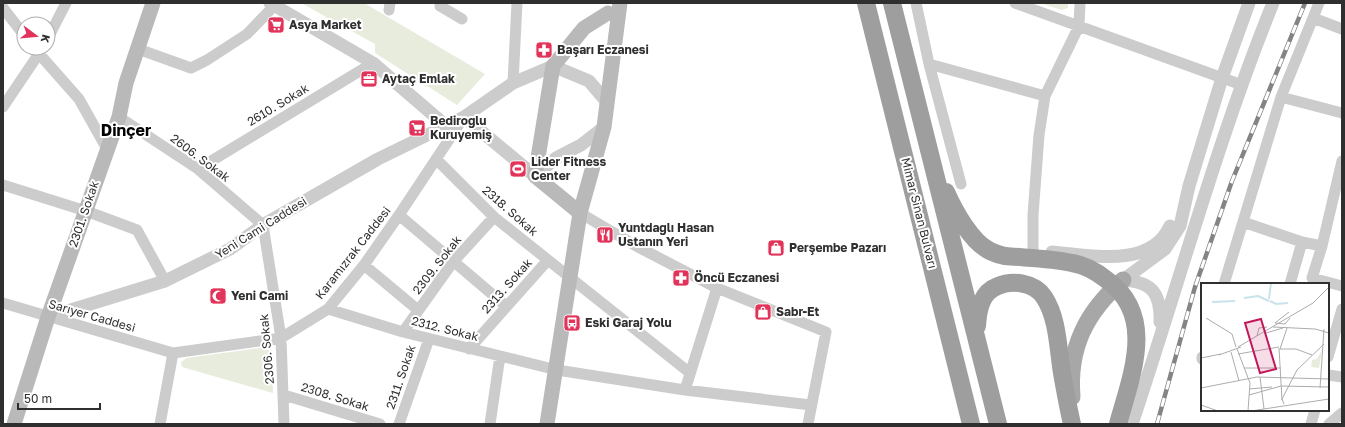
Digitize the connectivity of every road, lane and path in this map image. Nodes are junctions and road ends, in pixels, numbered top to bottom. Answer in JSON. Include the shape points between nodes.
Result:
{"nodes":[{"id":1,"x":66,"y":3,"type":"edge"},
{"id":2,"x":153,"y":3,"type":"edge"},
{"id":3,"x":440,"y":3,"type":"edge"},
{"id":4,"x":517,"y":3,"type":"edge"},
{"id":5,"x":620,"y":3,"type":"edge"},
{"id":6,"x":860,"y":3,"type":"edge"},
{"id":7,"x":866,"y":3,"type":"edge"},
{"id":8,"x":892,"y":3,"type":"edge"},
{"id":9,"x":916,"y":3,"type":"edge"},
{"id":10,"x":1015,"y":3,"type":"edge"},
{"id":11,"x":1080,"y":3,"type":"edge"},
{"id":12,"x":1249,"y":3,"type":"edge"},
{"id":13,"x":1273,"y":3,"type":"edge"},
{"id":14,"x":1319,"y":3,"type":"edge"},
{"id":15,"x":273,"y":4,"type":"edge"},
{"id":16,"x":3,"y":8,"type":"edge"},
{"id":17,"x":609,"y":8,"type":"edge"},
{"id":18,"x":1313,"y":18,"type":"junction"},
{"id":19,"x":462,"y":19,"type":"dead end"},
{"id":20,"x":56,"y":22,"type":"edge"},
{"id":21,"x":16,"y":25,"type":"edge"},
{"id":22,"x":1079,"y":26,"type":"junction"},
{"id":23,"x":1342,"y":29,"type":"edge"},
{"id":24,"x":873,"y":31,"type":"junction"},
{"id":25,"x":138,"y":49,"type":"junction"},
{"id":26,"x":35,"y":56,"type":"edge"},
{"id":27,"x":44,"y":56,"type":"edge"},
{"id":28,"x":372,"y":63,"type":"junction"},
{"id":29,"x":929,"y":64,"type":"junction"},
{"id":30,"x":553,"y":66,"type":"junction"},
{"id":31,"x":1222,"y":78,"type":"junction"},
{"id":32,"x":513,"y":84,"type":"junction"},
{"id":33,"x":1242,"y":85,"type":"junction"},
{"id":34,"x":1045,"y":96,"type":"junction"},
{"id":35,"x":1281,"y":97,"type":"junction"},
{"id":36,"x":606,"y":101,"type":"junction"},
{"id":37,"x":3,"y":107,"type":"edge"},
{"id":38,"x":1342,"y":113,"type":"edge"},
{"id":39,"x":119,"y":117,"type":"junction"},
{"id":40,"x":464,"y":117,"type":"junction"},
{"id":41,"x":445,"y":125,"type":"junction"},
{"id":42,"x":604,"y":127,"type":"junction"},
{"id":43,"x":107,"y":149,"type":"junction"},
{"id":44,"x":929,"y":153,"type":"junction"},
{"id":45,"x":436,"y":159,"type":"junction"},
{"id":46,"x":1342,"y":162,"type":"edge"},
{"id":47,"x":198,"y":169,"type":"junction"},
{"id":48,"x":535,"y":176,"type":"junction"},
{"id":49,"x":961,"y":184,"type":"dead end"},
{"id":50,"x":3,"y":185,"type":"edge"},
{"id":51,"x":1189,"y":186,"type":"junction"},
{"id":52,"x":86,"y":211,"type":"junction"},
{"id":53,"x":580,"y":213,"type":"junction"},
{"id":54,"x":958,"y":214,"type":"junction"},
{"id":55,"x":399,"y":215,"type":"junction"},
{"id":56,"x":494,"y":217,"type":"junction"},
{"id":57,"x":1243,"y":222,"type":"junction"},
{"id":58,"x":262,"y":225,"type":"junction"},
{"id":59,"x":1302,"y":242,"type":"junction"},
{"id":60,"x":1322,"y":246,"type":"junction"},
{"id":61,"x":1033,"y":250,"type":"junction"},
{"id":62,"x":548,"y":260,"type":"junction"},
{"id":63,"x":453,"y":262,"type":"junction"},
{"id":64,"x":364,"y":265,"type":"junction"},
{"id":65,"x":570,"y":278,"type":"junction"},
{"id":66,"x":1123,"y":280,"type":"junction"},
{"id":67,"x":165,"y":281,"type":"junction"},
{"id":68,"x":1224,"y":283,"type":"edge"},
{"id":69,"x":1290,"y":283,"type":"edge"},
{"id":70,"x":1342,"y":286,"type":"edge"},
{"id":71,"x":717,"y":288,"type":"junction"},
{"id":72,"x":3,"y":303,"type":"edge"},
{"id":73,"x":506,"y":306,"type":"junction"},
{"id":74,"x":328,"y":309,"type":"junction"},
{"id":75,"x":1342,"y":309,"type":"edge"},
{"id":76,"x":418,"y":310,"type":"junction"},
{"id":77,"x":48,"y":317,"type":"junction"},
{"id":78,"x":403,"y":332,"type":"junction"},
{"id":79,"x":976,"y":337,"type":"junction"},
{"id":80,"x":281,"y":338,"type":"junction"},
{"id":81,"x":429,"y":339,"type":"junction"},
{"id":82,"x":1160,"y":340,"type":"junction"},
{"id":83,"x":469,"y":348,"type":"junction"},
{"id":84,"x":173,"y":353,"type":"junction"},
{"id":85,"x":1329,"y":354,"type":"edge"},
{"id":86,"x":500,"y":356,"type":"junction"},
{"id":87,"x":557,"y":370,"type":"junction"},
{"id":88,"x":690,"y":373,"type":"junction"},
{"id":89,"x":1329,"y":375,"type":"edge"},
{"id":90,"x":1342,"y":377,"type":"edge"},
{"id":91,"x":960,"y":378,"type":"junction"},
{"id":92,"x":685,"y":390,"type":"junction"},
{"id":93,"x":284,"y":395,"type":"junction"},
{"id":94,"x":811,"y":405,"type":"junction"},
{"id":95,"x":1315,"y":411,"type":"edge"},
{"id":96,"x":1342,"y":413,"type":"edge"},
{"id":97,"x":14,"y":424,"type":"edge"},
{"id":98,"x":160,"y":424,"type":"edge"},
{"id":99,"x":284,"y":424,"type":"edge"},
{"id":100,"x":380,"y":424,"type":"edge"},
{"id":101,"x":399,"y":424,"type":"edge"},
{"id":102,"x":490,"y":424,"type":"edge"},
{"id":103,"x":547,"y":424,"type":"edge"},
{"id":104,"x":808,"y":424,"type":"edge"},
{"id":105,"x":962,"y":424,"type":"edge"},
{"id":106,"x":972,"y":424,"type":"edge"},
{"id":107,"x":998,"y":424,"type":"edge"},
{"id":108,"x":1073,"y":424,"type":"edge"},
{"id":109,"x":1118,"y":424,"type":"edge"},
{"id":110,"x":1132,"y":424,"type":"edge"},
{"id":111,"x":1312,"y":424,"type":"edge"},
{"id":112,"x":1329,"y":424,"type":"edge"}],
"edges":[{"from":1,"to":20,"type":"street"},
{"from":2,"to":25,"type":"main road","name":"2301. Sokak"},
{"from":3,"to":19,"type":"street","via":[[440,6]]},
{"from":4,"to":32,"type":"street"},
{"from":5,"to":36,"type":"main road"},
{"from":6,"to":24,"type":"highway"},
{"from":7,"to":24,"type":"highway","name":"Mimar Sinan Bulvarı"},
{"from":8,"to":44,"type":"highway"},
{"from":9,"to":29,"type":"street"},
{"from":10,"to":22,"type":"street"},
{"from":11,"to":22,"type":"street"},
{"from":12,"to":31,"type":"street"},
{"from":13,"to":33,"type":"street"},
{"from":14,"to":18,"type":"street"},
{"from":15,"to":25,"type":"street","via":[[247,34],[191,68]]},
{"from":15,"to":28,"type":"street"},
{"from":16,"to":21,"type":"street"},
{"from":17,"to":30,"type":"main road","via":[[584,28]]},
{"from":17,"to":36,"type":"main road","via":[[603,82]]},
{"from":18,"to":23,"type":"street"},
{"from":18,"to":35,"type":"street"},
{"from":22,"to":31,"type":"street"},
{"from":22,"to":34,"type":"street"},
{"from":24,"to":91,"type":"highway","name":"Mimar Sinan Bulvarı"},
{"from":25,"to":39,"type":"main road","name":"2301. Sokak","via":[[126,83]]},
{"from":26,"to":37,"type":"street"},
{"from":27,"to":43,"type":"street","via":[[79,99]]},
{"from":28,"to":41,"type":"street"},
{"from":28,"to":47,"type":"street","name":"2610. Sokak"},
{"from":29,"to":34,"type":"street"},
{"from":29,"to":49,"type":"street"},
{"from":30,"to":32,"type":"street","name":"Yeni Cami Caddesi"},
{"from":30,"to":36,"type":"street","via":[[589,81]]},
{"from":30,"to":48,"type":"main road"},
{"from":31,"to":33,"type":"street"},
{"from":31,"to":51,"type":"street"},
{"from":32,"to":40,"type":"street","name":"Yeni Cami Caddesi"},
{"from":33,"to":82,"type":"street","via":[[1189,241]]},
{"from":34,"to":61,"type":"street","via":[[1039,135]]},
{"from":35,"to":38,"type":"street"},
{"from":35,"to":57,"type":"street"},
{"from":36,"to":42,"type":"main road"},
{"from":39,"to":43,"type":"main road","name":"2301. Sokak"},
{"from":39,"to":47,"type":"street","name":"2606. Sokak"},
{"from":40,"to":41,"type":"street","name":"Yeni Cami Caddesi"},
{"from":40,"to":45,"type":"street","name":"Karamızrak Caddesi"},
{"from":40,"to":48,"type":"street"},
{"from":41,"to":58,"type":"street","name":"Yeni Cami Caddesi","via":[[378,159]]},
{"from":42,"to":48,"type":"street","via":[[581,146],[556,158]]},
{"from":42,"to":53,"type":"main road"},
{"from":43,"to":52,"type":"main road","name":"2301. Sokak"},
{"from":44,"to":54,"type":"highway"},
{"from":44,"to":79,"type":"highway"},
{"from":45,"to":55,"type":"street","name":"Karamızrak Caddesi"},
{"from":45,"to":56,"type":"street","name":"2318. Sokak"},
{"from":46,"to":60,"type":"street"},
{"from":47,"to":58,"type":"street","name":"2606. Sokak"},
{"from":48,"to":53,"type":"main road"},
{"from":50,"to":52,"type":"street"},
{"from":51,"to":61,"type":"street","via":[[1165,236],[1153,247],[1138,253],[1113,256]]},
{"from":51,"to":66,"type":"street","via":[[1180,226],[1173,239],[1157,256]]},
{"from":52,"to":67,"type":"street","via":[[137,230]]},
{"from":52,"to":77,"type":"main road","name":"2301. Sokak"},
{"from":53,"to":65,"type":"main road"},
{"from":53,"to":71,"type":"street"},
{"from":54,"to":61,"type":"street","via":[[981,236],[995,245]]},
{"from":54,"to":109,"type":"highway","bridge":true,"via":[[980,244],[990,251],[1005,256],[1072,263],[1100,274],[1124,294],[1133,311],[1138,336],[1136,359]]},
{"from":55,"to":63,"type":"street"},
{"from":55,"to":64,"type":"street","name":"Karamızrak Caddesi"},
{"from":56,"to":62,"type":"street","name":"2318. Sokak"},
{"from":56,"to":63,"type":"street","name":"2309. Sokak"},
{"from":57,"to":59,"type":"street"},
{"from":57,"to":68,"type":"street"},
{"from":58,"to":67,"type":"street","name":"Yeni Cami Caddesi","via":[[230,250]]},
{"from":58,"to":80,"type":"street","name":"2306. Sokak"},
{"from":59,"to":60,"type":"street"},
{"from":59,"to":69,"type":"street"},
{"from":60,"to":70,"type":"street","via":[[1312,278]]},
{"from":62,"to":65,"type":"street","name":"2318. Sokak"},
{"from":62,"to":73,"type":"street","name":"2313. Sokak"},
{"from":63,"to":73,"type":"street"},
{"from":63,"to":76,"type":"street","name":"2309. Sokak"},
{"from":64,"to":74,"type":"street","name":"Karamızrak Caddesi"},
{"from":64,"to":76,"type":"street"},
{"from":65,"to":87,"type":"main road"},
{"from":65,"to":88,"type":"street","name":"2318. Sokak"},
{"from":66,"to":82,"type":"street","via":[[1141,283],[1157,296],[1161,306]]},
{"from":66,"to":108,"type":"main road","via":[[1096,308],[1074,353],[1071,382]]},
{"from":67,"to":77,"type":"street","name":"Yeni Cami Caddesi"},
{"from":71,"to":88,"type":"street"},
{"from":71,"to":94,"type":"street","via":[[826,332]]},
{"from":72,"to":77,"type":"street","name":"Sarıyer Caddesi"},
{"from":73,"to":83,"type":"street","name":"2313. Sokak"},
{"from":74,"to":78,"type":"street","name":"2312. Sokak"},
{"from":74,"to":80,"type":"street","name":"Karamızrak Caddesi"},
{"from":75,"to":85,"type":"street"},
{"from":76,"to":78,"type":"street","name":"2309. Sokak"},
{"from":77,"to":84,"type":"street","name":"Sarıyer Caddesi"},
{"from":77,"to":97,"type":"main road","name":"2301. Sokak"},
{"from":78,"to":81,"type":"street","name":"2312. Sokak"},
{"from":79,"to":107,"type":"highway"},
{"from":79,"to":108,"type":"highway","via":[[981,301],[991,288],[1007,282],[1021,282],[1044,296],[1052,313]]},
{"from":80,"to":84,"type":"street","name":"Karamızrak Caddesi"},
{"from":80,"to":93,"type":"street","name":"2306. Sokak"},
{"from":81,"to":83,"type":"street","name":"2312. Sokak"},
{"from":81,"to":101,"type":"street","name":"2311. Sokak"},
{"from":82,"to":110,"type":"street"},
{"from":83,"to":86,"type":"street","name":"2312. Sokak"},
{"from":84,"to":98,"type":"street"},
{"from":86,"to":87,"type":"street","name":"2312. Sokak"},
{"from":86,"to":102,"type":"street"},
{"from":87,"to":92,"type":"street","name":"2312. Sokak"},
{"from":87,"to":103,"type":"main road"},
{"from":88,"to":92,"type":"street"},
{"from":89,"to":90,"type":"street"},
{"from":91,"to":105,"type":"highway"},
{"from":91,"to":106,"type":"highway","name":"Mimar Sinan Bulvarı"},
{"from":92,"to":94,"type":"street","name":"2312. Sokak"},
{"from":93,"to":99,"type":"street","name":"2306. Sokak"},
{"from":93,"to":100,"type":"street","name":"2308. Sokak"},
{"from":94,"to":104,"type":"street"},
{"from":95,"to":111,"type":"street"},
{"from":96,"to":112,"type":"street"}]}
